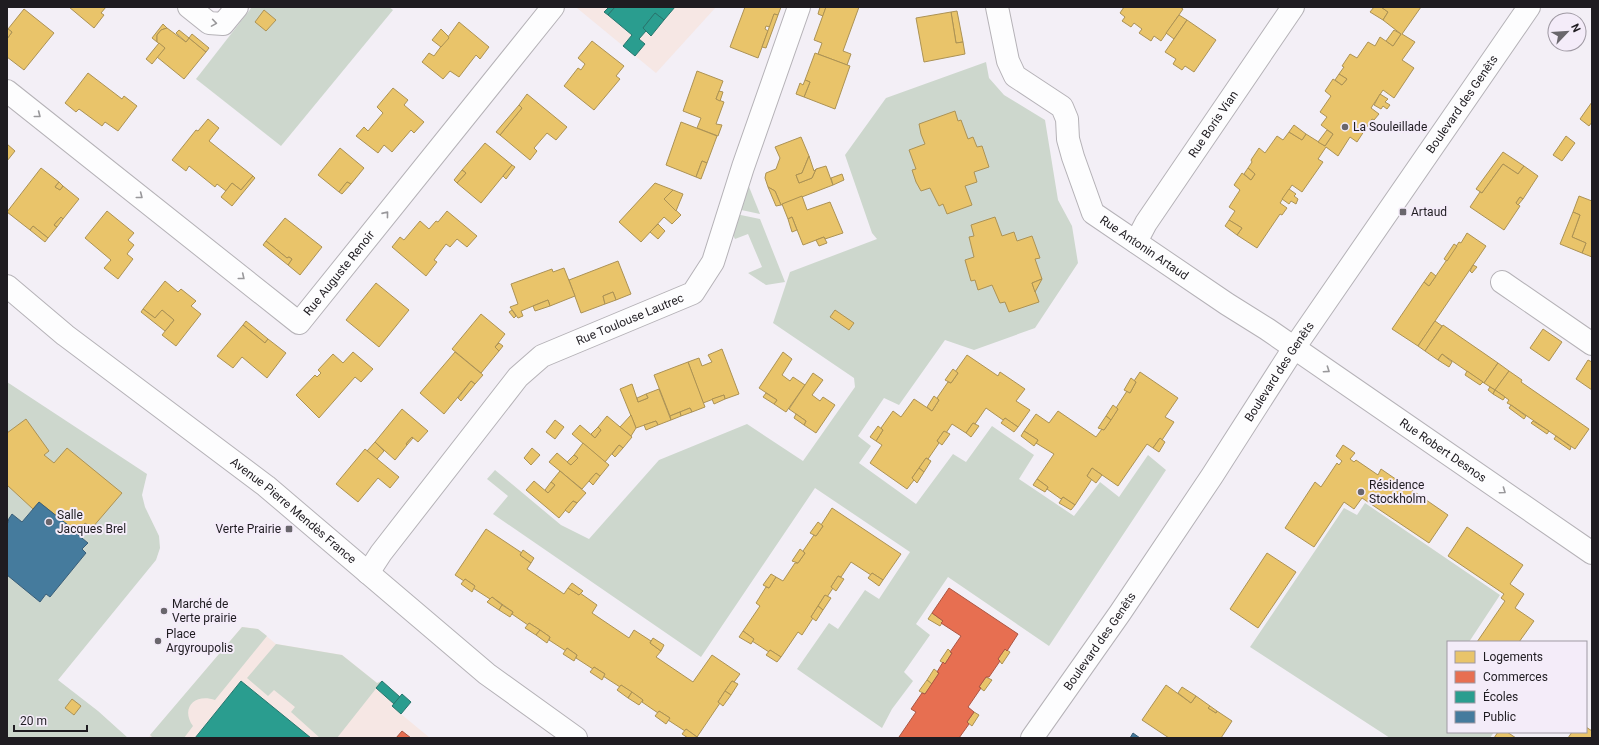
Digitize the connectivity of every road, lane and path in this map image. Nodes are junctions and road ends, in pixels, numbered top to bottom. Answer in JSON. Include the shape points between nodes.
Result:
{"nodes":[{"id":1,"x":189,"y":7,"type":"edge"},
{"id":2,"x":237,"y":7,"type":"edge"},
{"id":3,"x":552,"y":7,"type":"edge"},
{"id":4,"x":799,"y":7,"type":"edge"},
{"id":5,"x":997,"y":7,"type":"edge"},
{"id":6,"x":1293,"y":7,"type":"edge"},
{"id":7,"x":1529,"y":7,"type":"edge"},
{"id":8,"x":7,"y":91,"type":"edge"},
{"id":9,"x":1136,"y":242,"type":"junction"},
{"id":10,"x":1502,"y":282,"type":"dead end"},
{"id":11,"x":7,"y":286,"type":"edge"},
{"id":12,"x":1592,"y":344,"type":"edge"},
{"id":13,"x":1294,"y":348,"type":"junction"},
{"id":14,"x":1592,"y":553,"type":"edge"},
{"id":15,"x":368,"y":573,"type":"junction"},
{"id":16,"x":576,"y":738,"type":"edge"},
{"id":17,"x":1032,"y":738,"type":"edge"}],
"edges":[{"from":1,"to":2,"type":"street","one_way":true,"via":[[209,23],[223,24]]},
{"from":8,"to":3,"type":"street","name":"Rue Auguste Renoir","one_way":true,"via":[[299,323]]},
{"from":4,"to":15,"type":"street","name":"Rue Toulouse Lautrec","via":[[713,262],[692,293],[542,356],[518,378]]},
{"from":5,"to":9,"type":"street","name":"Rue Antonin Artaud","via":[[1008,61],[1015,76],[1062,107],[1067,119],[1068,139],[1093,213]]},
{"from":6,"to":9,"type":"street","name":"Rue Boris Vian","via":[[1146,223]]},
{"from":7,"to":13,"type":"street","name":"Boulevard des Genêts"},
{"from":9,"to":13,"type":"street","name":"Rue Antonin Artaud"},
{"from":10,"to":12,"type":"street"},
{"from":11,"to":15,"type":"street","name":"Avenue Pierre Mendès France","via":[[65,335],[266,486]]},
{"from":13,"to":14,"type":"street","name":"Rue Robert Desnos","one_way":true},
{"from":13,"to":17,"type":"street","name":"Boulevard des Genêts","via":[[1177,528]]},
{"from":15,"to":16,"type":"street","name":"Avenue Pierre Mendès France","via":[[487,674]]}]}
